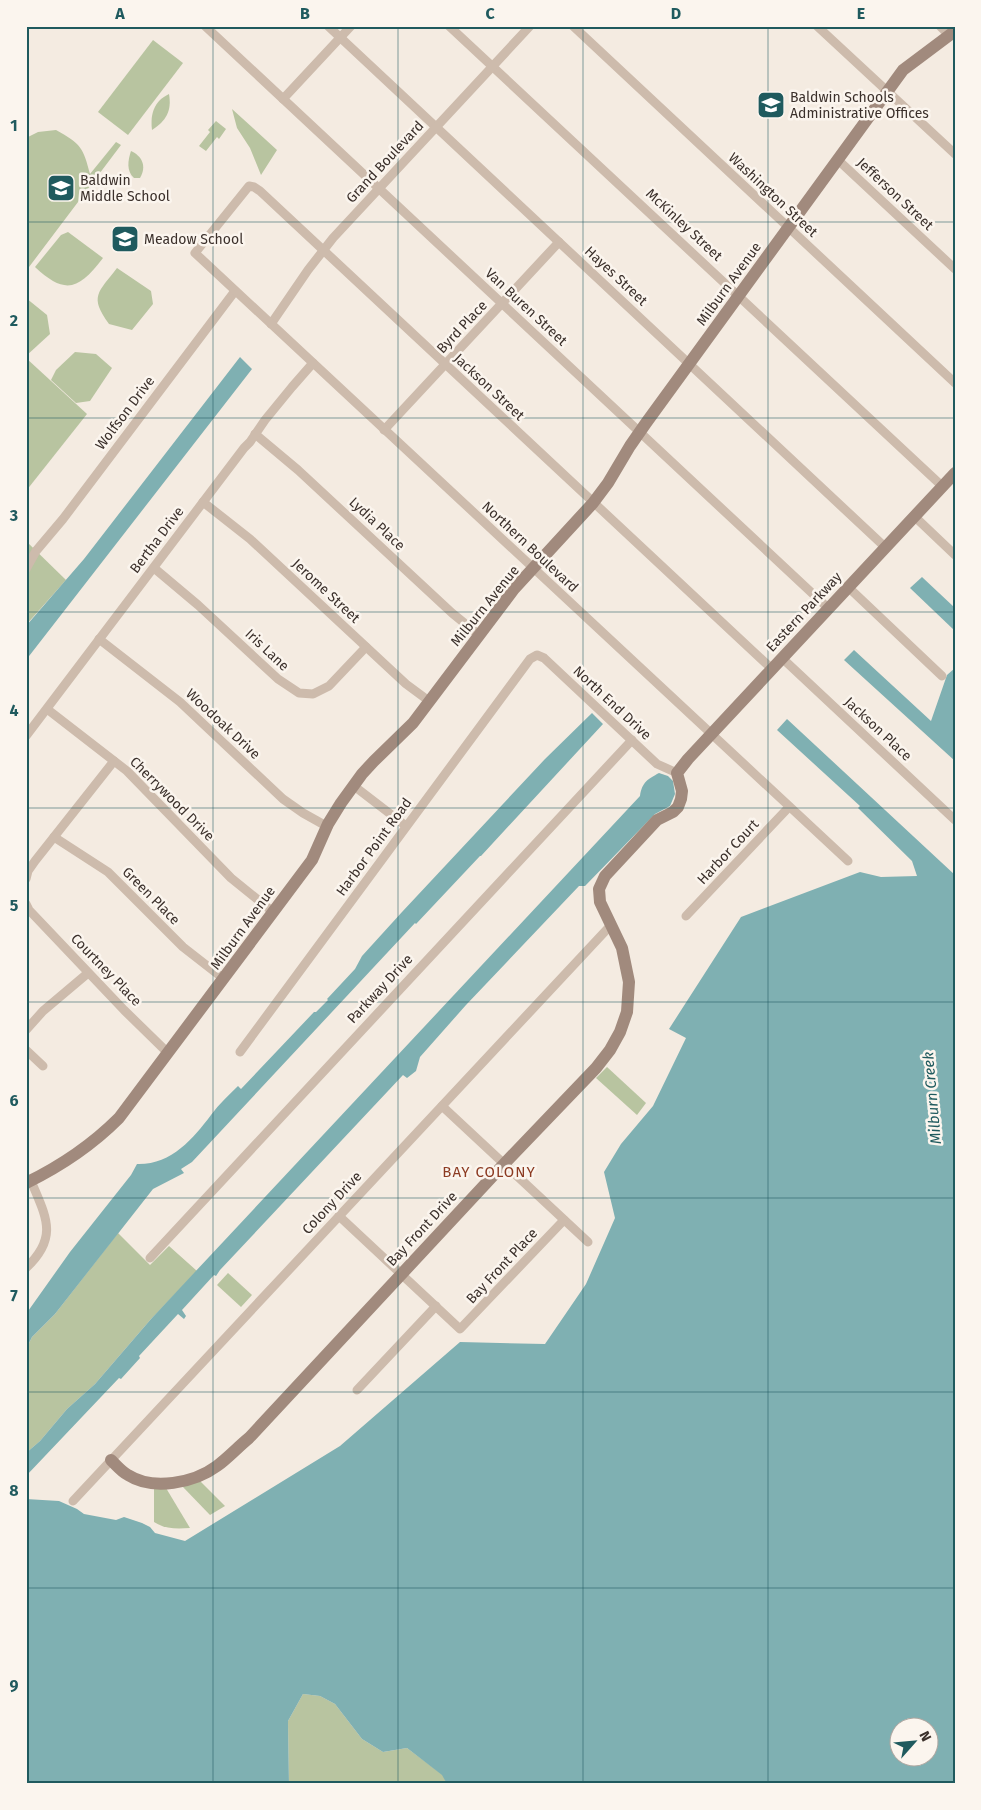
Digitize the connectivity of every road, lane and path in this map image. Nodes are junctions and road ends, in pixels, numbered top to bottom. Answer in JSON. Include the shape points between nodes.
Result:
{"nodes":[{"id":1,"x":205,"y":26,"type":"edge"},
{"id":2,"x":328,"y":26,"type":"edge"},
{"id":3,"x":351,"y":26,"type":"edge"},
{"id":4,"x":449,"y":26,"type":"edge"},
{"id":5,"x":530,"y":26,"type":"edge"},
{"id":6,"x":573,"y":26,"type":"edge"},
{"id":7,"x":817,"y":26,"type":"edge"},
{"id":8,"x":948,"y":31,"type":"edge"},
{"id":9,"x":340,"y":38,"type":"junction"},
{"id":10,"x":493,"y":66,"type":"junction"},
{"id":11,"x":887,"y":91,"type":"junction"},
{"id":12,"x":283,"y":99,"type":"junction"},
{"id":13,"x":436,"y":128,"type":"junction"},
{"id":14,"x":955,"y":154,"type":"edge"},
{"id":15,"x":838,"y":160,"type":"junction"},
{"id":16,"x":379,"y":188,"type":"junction"},
{"id":17,"x":788,"y":228,"type":"junction"},
{"id":18,"x":559,"y":242,"type":"junction"},
{"id":19,"x":323,"y":251,"type":"junction"},
{"id":20,"x":195,"y":253,"type":"joint"},
{"id":21,"x":955,"y":269,"type":"edge"},
{"id":22,"x":235,"y":290,"type":"junction"},
{"id":23,"x":739,"y":296,"type":"junction"},
{"id":24,"x":502,"y":304,"type":"junction"},
{"id":25,"x":271,"y":324,"type":"junction"},
{"id":26,"x":313,"y":364,"type":"junction"},
{"id":27,"x":445,"y":364,"type":"junction"},
{"id":28,"x":690,"y":364,"type":"junction"},
{"id":29,"x":955,"y":383,"type":"edge"},
{"id":30,"x":384,"y":430,"type":"junction"},
{"id":31,"x":640,"y":432,"type":"junction"},
{"id":32,"x":256,"y":434,"type":"junction"},
{"id":33,"x":955,"y":473,"type":"edge"},
{"id":34,"x":942,"y":486,"type":"junction"},
{"id":35,"x":203,"y":502,"type":"junction"},
{"id":36,"x":593,"y":503,"type":"junction"},
{"id":37,"x":914,"y":516,"type":"junction"},
{"id":38,"x":885,"y":547,"type":"junction"},
{"id":39,"x":36,"y":551,"type":"junction"},
{"id":40,"x":955,"y":555,"type":"edge"},
{"id":41,"x":26,"y":559,"type":"edge"},
{"id":42,"x":154,"y":568,"type":"junction"},
{"id":43,"x":26,"y":569,"type":"edge"},
{"id":44,"x":534,"y":569,"type":"junction"},
{"id":45,"x":848,"y":587,"type":"junction"},
{"id":46,"x":828,"y":608,"type":"junction"},
{"id":47,"x":479,"y":635,"type":"junction"},
{"id":48,"x":99,"y":639,"type":"junction"},
{"id":49,"x":366,"y":647,"type":"junction"},
{"id":50,"x":782,"y":658,"type":"junction"},
{"id":51,"x":530,"y":659,"type":"joint"},
{"id":52,"x":772,"y":669,"type":"junction"},
{"id":53,"x":942,"y":676,"type":"dead end"},
{"id":54,"x":429,"y":701,"type":"junction"},
{"id":55,"x":47,"y":709,"type":"junction"},
{"id":56,"x":711,"y":734,"type":"junction"},
{"id":57,"x":26,"y":736,"type":"edge"},
{"id":58,"x":632,"y":740,"type":"junction"},
{"id":59,"x":114,"y":761,"type":"junction"},
{"id":60,"x":677,"y":774,"type":"junction"},
{"id":61,"x":354,"y":786,"type":"junction"},
{"id":62,"x":789,"y":807,"type":"junction"},
{"id":63,"x":955,"y":820,"type":"edge"},
{"id":64,"x":406,"y":826,"type":"junction"},
{"id":65,"x":328,"y":827,"type":"junction"},
{"id":66,"x":54,"y":837,"type":"junction"},
{"id":67,"x":848,"y":861,"type":"dead end"},
{"id":68,"x":26,"y":879,"type":"edge"},
{"id":69,"x":26,"y":904,"type":"edge"},
{"id":70,"x":273,"y":912,"type":"junction"},
{"id":71,"x":686,"y":916,"type":"dead end"},
{"id":72,"x":611,"y":924,"type":"junction"},
{"id":73,"x":88,"y":973,"type":"junction"},
{"id":74,"x":224,"y":979,"type":"junction"},
{"id":75,"x":26,"y":1030,"type":"edge"},
{"id":76,"x":26,"y":1050,"type":"edge"},
{"id":77,"x":240,"y":1052,"type":"dead end"},
{"id":78,"x":168,"y":1053,"type":"junction"},
{"id":79,"x":43,"y":1066,"type":"dead end"},
{"id":80,"x":442,"y":1106,"type":"junction"},
{"id":81,"x":504,"y":1164,"type":"junction"},
{"id":82,"x":29,"y":1182,"type":"edge"},
{"id":83,"x":339,"y":1216,"type":"junction"},
{"id":84,"x":564,"y":1220,"type":"junction"},
{"id":85,"x":588,"y":1242,"type":"dead end"},
{"id":86,"x":150,"y":1258,"type":"dead end"},
{"id":87,"x":26,"y":1268,"type":"edge"},
{"id":88,"x":401,"y":1274,"type":"junction"},
{"id":89,"x":436,"y":1306,"type":"junction"},
{"id":90,"x":357,"y":1390,"type":"dead end"},
{"id":91,"x":111,"y":1460,"type":"junction"},
{"id":92,"x":73,"y":1501,"type":"dead end"}],
"edges":[{"from":1,"to":12,"type":"street","name":"Van Buren Street"},
{"from":2,"to":9,"type":"street","name":"Hayes Street"},
{"from":3,"to":9,"type":"street"},
{"from":4,"to":10,"type":"street","name":"McKinley Street"},
{"from":5,"to":10,"type":"street","name":"Grand Boulevard"},
{"from":6,"to":17,"type":"street","name":"Washington Street"},
{"from":7,"to":11,"type":"street"},
{"from":8,"to":11,"type":"main road","name":"Milburn Avenue","via":[[903,70]]},
{"from":9,"to":12,"type":"street"},
{"from":9,"to":13,"type":"street","name":"Hayes Street"},
{"from":10,"to":13,"type":"street","name":"Grand Boulevard"},
{"from":10,"to":23,"type":"street","name":"McKinley Street"},
{"from":11,"to":14,"type":"street"},
{"from":11,"to":15,"type":"main road","name":"Milburn Avenue"},
{"from":12,"to":16,"type":"street","name":"Van Buren Street"},
{"from":13,"to":16,"type":"street","name":"Grand Boulevard"},
{"from":13,"to":18,"type":"street","name":"Hayes Street"},
{"from":15,"to":17,"type":"main road","name":"Milburn Avenue"},
{"from":15,"to":21,"type":"street","name":"Jefferson Street"},
{"from":16,"to":19,"type":"street","name":"Grand Boulevard"},
{"from":16,"to":24,"type":"street","name":"Van Buren Street"},
{"from":17,"to":23,"type":"main road","name":"Milburn Avenue"},
{"from":17,"to":29,"type":"street","name":"Washington Street"},
{"from":18,"to":24,"type":"street","name":"Byrd Place"},
{"from":18,"to":28,"type":"street","name":"Hayes Street"},
{"from":19,"to":20,"type":"street","name":"Jackson Street","via":[[260,191],[249,186]]},
{"from":19,"to":25,"type":"street","name":"Grand Boulevard"},
{"from":19,"to":27,"type":"street","name":"Jackson Street"},
{"from":20,"to":22,"type":"street","name":"Northern Boulevard"},
{"from":22,"to":25,"type":"street","name":"Northern Boulevard"},
{"from":22,"to":39,"type":"street","name":"Wolfson Drive"},
{"from":23,"to":28,"type":"main road","name":"Milburn Avenue"},
{"from":23,"to":34,"type":"street","name":"McKinley Street"},
{"from":24,"to":27,"type":"street","name":"Byrd Place"},
{"from":24,"to":31,"type":"street","name":"Van Buren Street"},
{"from":25,"to":26,"type":"street","name":"Northern Boulevard"},
{"from":26,"to":30,"type":"street","name":"Northern Boulevard"},
{"from":26,"to":32,"type":"street","name":"Bertha Drive"},
{"from":27,"to":30,"type":"street","name":"Byrd Place"},
{"from":27,"to":36,"type":"street","name":"Jackson Street"},
{"from":28,"to":31,"type":"main road","name":"Milburn Avenue"},
{"from":28,"to":38,"type":"street","name":"Hayes Street"},
{"from":30,"to":44,"type":"street","name":"Northern Boulevard"},
{"from":31,"to":36,"type":"main road","name":"Milburn Avenue"},
{"from":31,"to":46,"type":"street","name":"Van Buren Street"},
{"from":32,"to":35,"type":"street","name":"Bertha Drive"},
{"from":32,"to":47,"type":"street","name":"Lydia Place"},
{"from":33,"to":34,"type":"main road","name":"Eastern Parkway"},
{"from":34,"to":37,"type":"main road","name":"Eastern Parkway"},
{"from":35,"to":42,"type":"street","name":"Bertha Drive"},
{"from":35,"to":49,"type":"street","name":"Jerome Street","via":[[250,539]]},
{"from":36,"to":44,"type":"main road","name":"Milburn Avenue"},
{"from":36,"to":52,"type":"street","name":"Jackson Street"},
{"from":37,"to":38,"type":"main road","name":"Eastern Parkway"},
{"from":37,"to":40,"type":"street"},
{"from":38,"to":45,"type":"main road","name":"Eastern Parkway"},
{"from":39,"to":41,"type":"street","name":"Wolfson Drive"},
{"from":39,"to":43,"type":"street","name":"Wolfson Drive"},
{"from":42,"to":48,"type":"street","name":"Bertha Drive"},
{"from":42,"to":49,"type":"street","name":"Iris Lane","via":[[198,604],[278,680],[299,693],[313,694],[330,686]]},
{"from":44,"to":47,"type":"main road","name":"Milburn Avenue","via":[[514,589]]},
{"from":44,"to":56,"type":"street","name":"Northern Boulevard"},
{"from":45,"to":46,"type":"main road","name":"Eastern Parkway"},
{"from":45,"to":53,"type":"street"},
{"from":46,"to":50,"type":"main road","name":"Eastern Parkway"},
{"from":47,"to":54,"type":"main road","name":"Milburn Avenue"},
{"from":48,"to":55,"type":"street","name":"Bertha Drive"},
{"from":48,"to":65,"type":"street","name":"Woodoak Drive","via":[[180,702],[283,799]]},
{"from":49,"to":54,"type":"street","name":"Jerome Street"},
{"from":50,"to":52,"type":"main road","name":"Eastern Parkway"},
{"from":50,"to":63,"type":"street","name":"Jackson Place"},
{"from":51,"to":58,"type":"street","name":"North End Drive","via":[[544,658]]},
{"from":51,"to":64,"type":"street","name":"Harbor Point Road"},
{"from":52,"to":56,"type":"main road","name":"Eastern Parkway"},
{"from":54,"to":61,"type":"main road","name":"Milburn Avenue","via":[[413,724],[374,761]]},
{"from":55,"to":57,"type":"street","name":"Bertha Drive"},
{"from":55,"to":59,"type":"street","name":"Cherrywood Drive"},
{"from":56,"to":60,"type":"main road","name":"Eastern Parkway"},
{"from":56,"to":62,"type":"street","name":"Northern Boulevard"},
{"from":58,"to":60,"type":"street","name":"North End Drive","via":[[657,764]]},
{"from":58,"to":86,"type":"street","name":"Parkway Drive"},
{"from":59,"to":66,"type":"street"},
{"from":59,"to":70,"type":"street","name":"Cherrywood Drive","via":[[137,780],[231,878]]},
{"from":60,"to":72,"type":"main road","name":"Bay Front Drive","via":[[682,791],[678,807],[657,820],[601,883],[600,902]]},
{"from":61,"to":64,"type":"street"},
{"from":61,"to":65,"type":"main road","name":"Milburn Avenue"},
{"from":62,"to":67,"type":"street","name":"Northern Boulevard"},
{"from":62,"to":71,"type":"street","name":"Harbor Court"},
{"from":64,"to":77,"type":"street","name":"Harbor Point Road"},
{"from":65,"to":70,"type":"main road","name":"Milburn Avenue","via":[[312,860]]},
{"from":66,"to":68,"type":"street","via":[[35,860]]},
{"from":66,"to":74,"type":"street","name":"Green Place","via":[[108,872],[183,947]]},
{"from":69,"to":73,"type":"street","name":"Courtney Place"},
{"from":70,"to":74,"type":"main road","name":"Milburn Avenue"},
{"from":72,"to":80,"type":"street","name":"Colony Drive"},
{"from":72,"to":81,"type":"main road","name":"Bay Front Drive","via":[[622,948],[629,982],[627,1012],[620,1032],[596,1068]]},
{"from":73,"to":75,"type":"street"},
{"from":73,"to":78,"type":"street","name":"Courtney Place"},
{"from":74,"to":78,"type":"main road","name":"Milburn Avenue"},
{"from":76,"to":79,"type":"street"},
{"from":78,"to":82,"type":"main road","name":"Milburn Avenue","via":[[105,1133],[62,1165]]},
{"from":80,"to":81,"type":"street"},
{"from":80,"to":83,"type":"street","name":"Colony Drive"},
{"from":81,"to":84,"type":"street"},
{"from":81,"to":88,"type":"main road","name":"Bay Front Drive"},
{"from":82,"to":87,"type":"street","via":[[46,1215],[47,1236],[42,1250]]},
{"from":83,"to":88,"type":"street"},
{"from":83,"to":91,"type":"street","name":"Colony Drive"},
{"from":84,"to":85,"type":"street"},
{"from":84,"to":89,"type":"street","name":"Bay Front Place","via":[[460,1329]]},
{"from":88,"to":89,"type":"street"},
{"from":88,"to":91,"type":"main road","name":"Bay Front Drive","via":[[249,1438],[215,1467],[193,1478],[171,1483],[148,1483],[129,1476]]},
{"from":89,"to":90,"type":"street"},
{"from":91,"to":92,"type":"street","name":"Colony Drive"}]}
